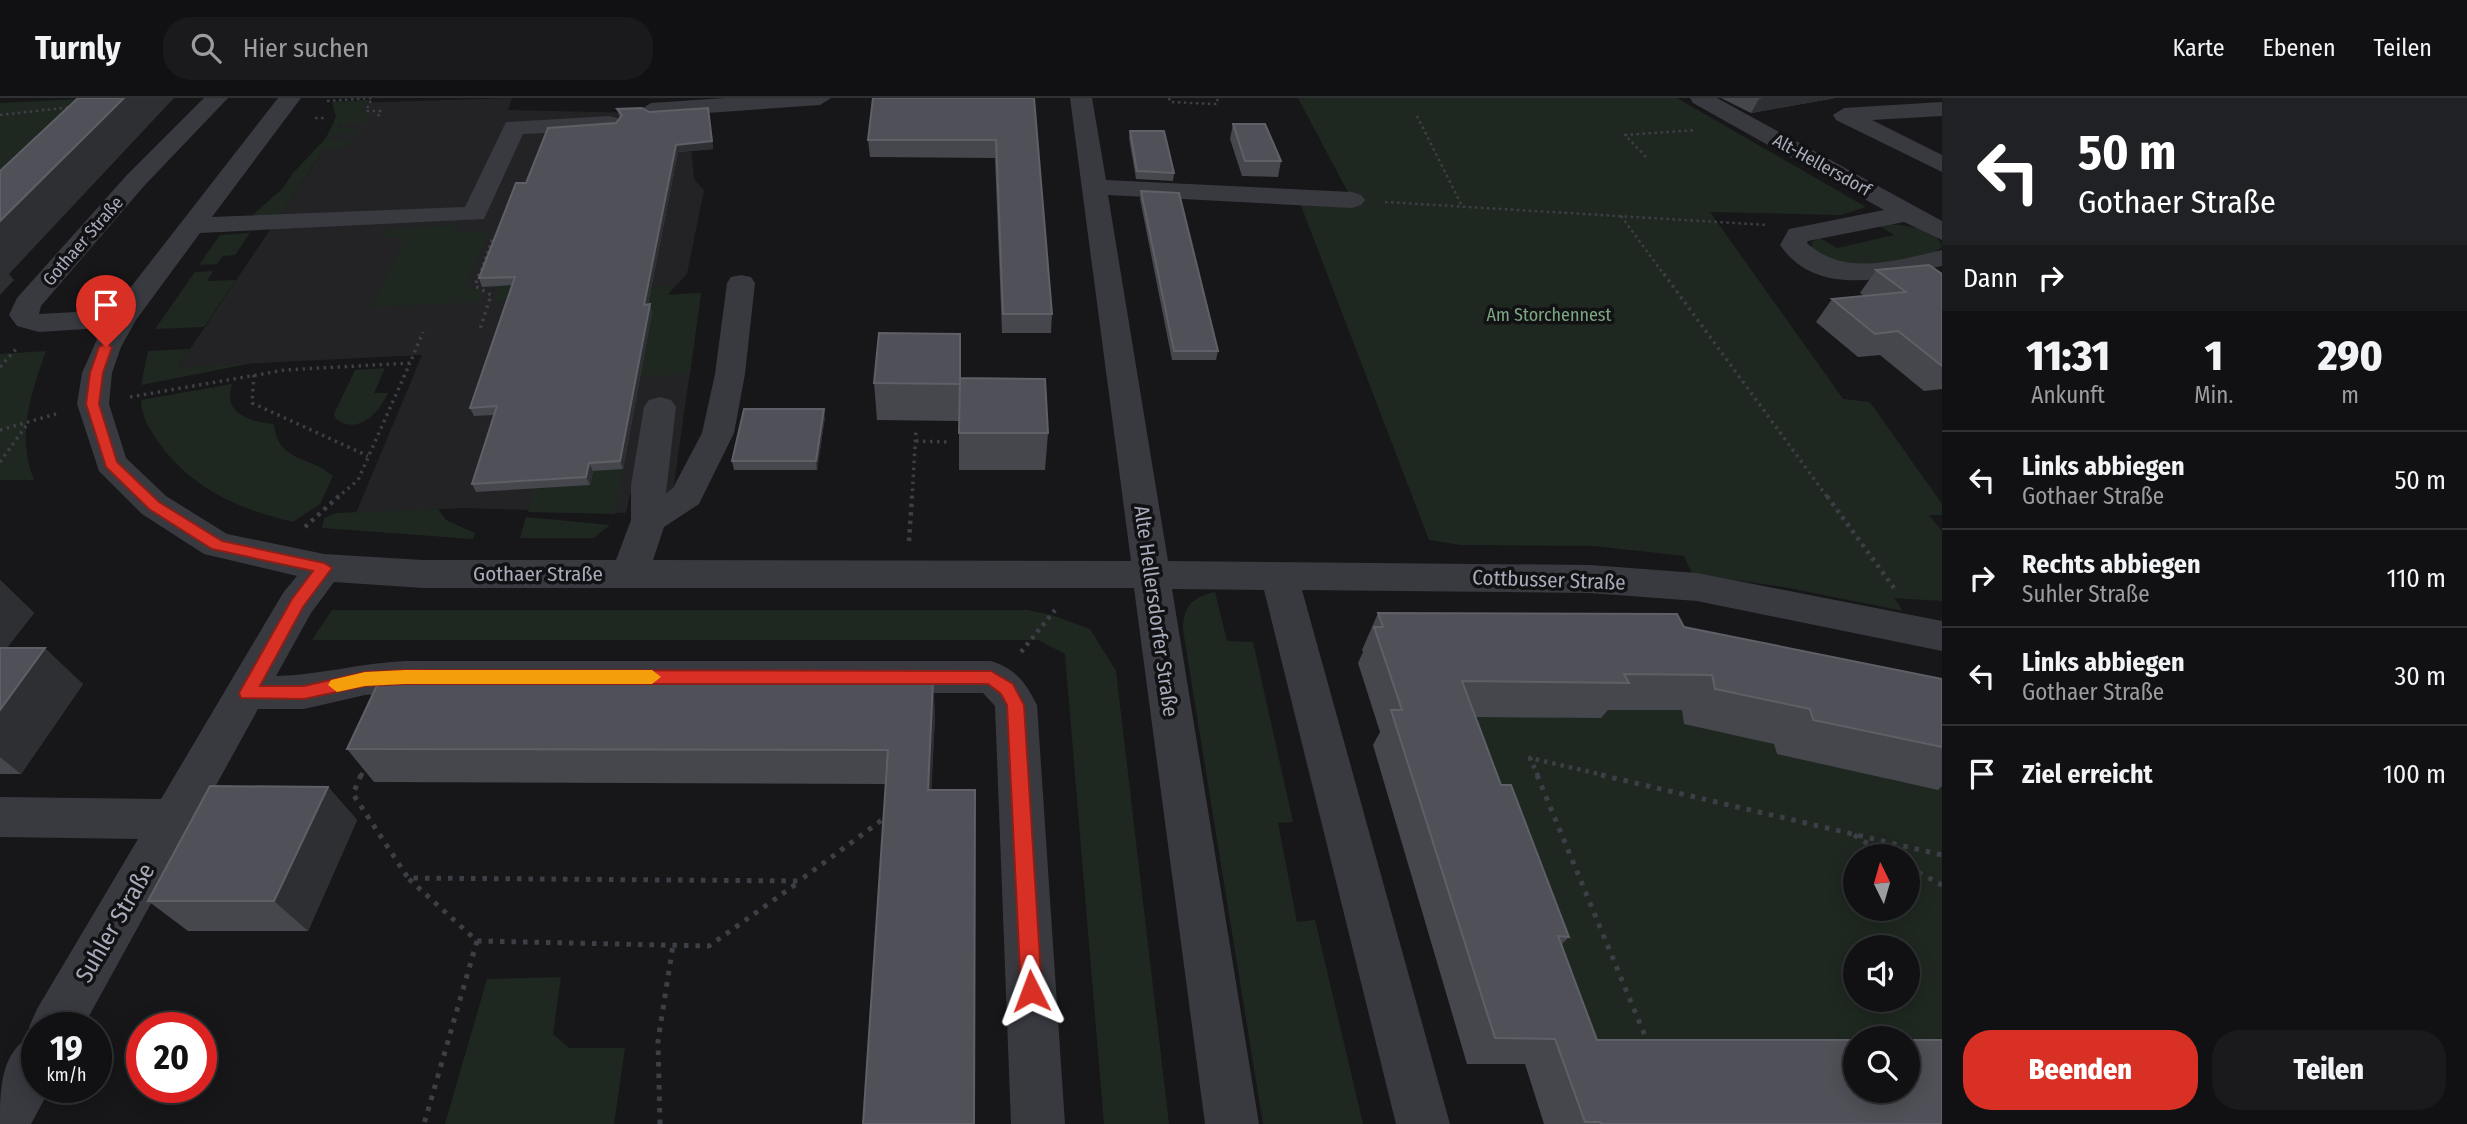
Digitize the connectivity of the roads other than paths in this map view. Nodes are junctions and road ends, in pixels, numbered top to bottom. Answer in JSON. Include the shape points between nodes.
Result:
{"nodes":[{"id":1,"x":217,"y":98,"type":"edge"},
{"id":2,"x":290,"y":98,"type":"edge"},
{"id":3,"x":820,"y":98,"type":"edge"},
{"id":4,"x":1081,"y":98,"type":"edge"},
{"id":5,"x":1701,"y":98,"type":"edge"},
{"id":6,"x":1942,"y":109,"type":"edge"},
{"id":7,"x":651,"y":110,"type":"edge"},
{"id":8,"x":609,"y":123,"type":"edge"},
{"id":9,"x":268,"y":125,"type":"junction"},
{"id":10,"x":190,"y":127,"type":"junction"},
{"id":11,"x":1942,"y":165,"type":"edge"},
{"id":12,"x":1093,"y":187,"type":"junction"},
{"id":13,"x":1352,"y":200,"type":"road end"},
{"id":14,"x":1908,"y":213,"type":"junction"},
{"id":15,"x":190,"y":226,"type":"junction"},
{"id":16,"x":1942,"y":232,"type":"edge"},
{"id":17,"x":1942,"y":258,"type":"edge"},
{"id":18,"x":741,"y":283,"type":"dead end"},
{"id":19,"x":122,"y":318,"type":"junction"},
{"id":20,"x":660,"y":407,"type":"dead end"},
{"id":21,"x":649,"y":520,"type":"junction"},
{"id":22,"x":324,"y":568,"type":"junction"},
{"id":23,"x":631,"y":574,"type":"junction"},
{"id":24,"x":1150,"y":574,"type":"junction"},
{"id":25,"x":1279,"y":576,"type":"junction"},
{"id":26,"x":1934,"y":634,"type":"edge"},
{"id":27,"x":247,"y":693,"type":"junction"},
{"id":28,"x":0,"y":817,"type":"edge"},
{"id":29,"x":174,"y":819,"type":"junction"},
{"id":30,"x":64,"y":1012,"type":"edge"},
{"id":31,"x":21,"y":1088,"type":"edge"},
{"id":32,"x":1,"y":1124,"type":"edge"},
{"id":33,"x":1038,"y":1124,"type":"edge"},
{"id":34,"x":1232,"y":1124,"type":"edge"},
{"id":35,"x":1423,"y":1124,"type":"edge"}],
"edges":[{"from":1,"to":10,"type":"street","name":"Gothaer Straße"},
{"from":2,"to":9,"type":"street","name":"Gothaer Straße"},
{"from":3,"to":7,"type":"street"},
{"from":4,"to":12,"type":"street","name":"Alte Hellersdorfer Straße"},
{"from":5,"to":14,"type":"street","name":"Alt-Hellersdorf"},
{"from":6,"to":11,"type":"street","via":[[1844,116]]},
{"from":8,"to":15,"type":"street","via":[[514,127],[475,214]]},
{"from":9,"to":10,"type":"street"},
{"from":9,"to":15,"type":"street","name":"Gothaer Straße"},
{"from":10,"to":19,"type":"street","name":"Gothaer Straße","via":[[135,181],[27,304],[24,315],[39,323]]},
{"from":12,"to":13,"type":"street"},
{"from":12,"to":24,"type":"street","name":"Alte Hellersdorfer Straße"},
{"from":14,"to":16,"type":"street","name":"Alt-Hellersdorf"},
{"from":14,"to":17,"type":"street","via":[[1798,235],[1793,245],[1806,260],[1836,273],[1865,275]]},
{"from":15,"to":19,"type":"street","name":"Gothaer Straße"},
{"from":18,"to":21,"type":"street","via":[[718,433],[687,496]]},
{"from":19,"to":22,"type":"street","name":"Gothaer Straße","via":[[97,373],[93,404],[111,463],[154,505],[217,545]]},
{"from":20,"to":21,"type":"street","via":[[648,485]]},
{"from":21,"to":23,"type":"street"},
{"from":22,"to":23,"type":"street","name":"Gothaer Straße","via":[[423,574]]},
{"from":22,"to":27,"type":"street","name":"Suhler Straße","via":[[297,603]]},
{"from":23,"to":24,"type":"street","name":"Gothaer Straße"},
{"from":24,"to":25,"type":"street","name":"Cottbusser Straße"},
{"from":24,"to":34,"type":"street","name":"Alte Hellersdorfer Straße"},
{"from":25,"to":26,"type":"street","name":"Cottbusser Straße","via":[[1590,579],[1697,587]]},
{"from":25,"to":35,"type":"street"},
{"from":27,"to":29,"type":"street","name":"Suhler Straße"},
{"from":27,"to":33,"type":"street","via":[[304,692],[365,679],[405,677],[991,677],[1007,689],[1016,705]]},
{"from":28,"to":29,"type":"street"},
{"from":29,"to":30,"type":"street","name":"Suhler Straße"},
{"from":31,"to":32,"type":"street"}]}
